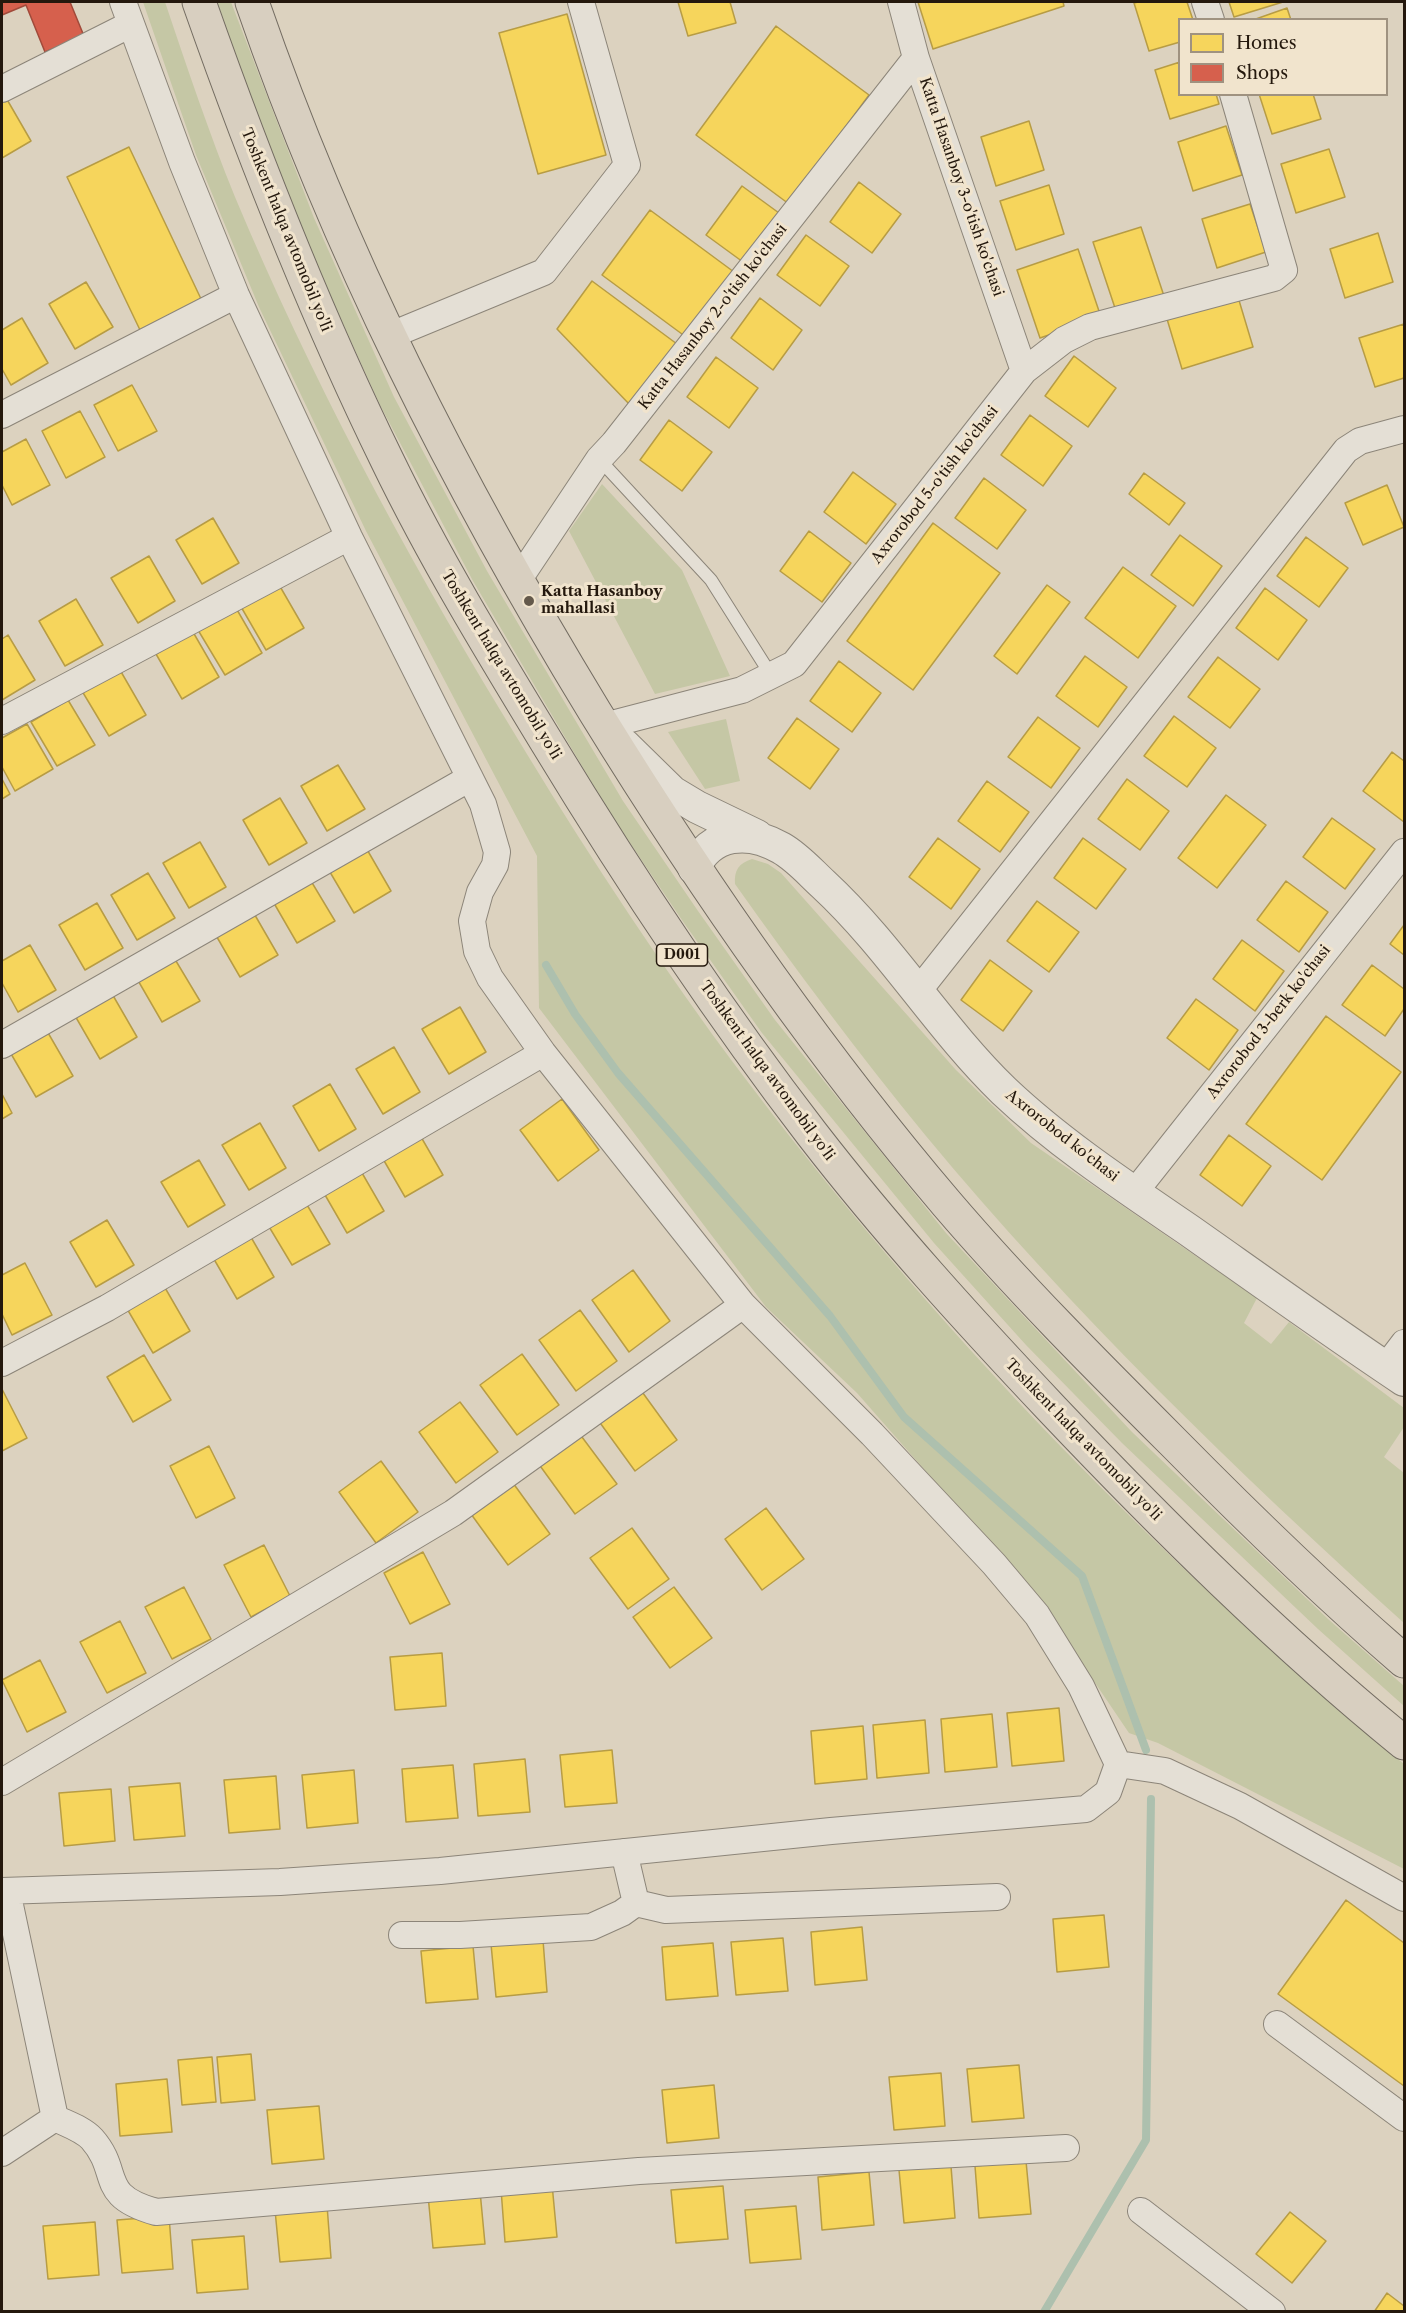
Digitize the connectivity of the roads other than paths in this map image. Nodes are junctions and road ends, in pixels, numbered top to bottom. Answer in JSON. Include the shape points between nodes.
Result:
{"nodes":[{"id":1,"x":199,"y":2,"type":"edge"},
{"id":2,"x":252,"y":2,"type":"edge"},
{"id":3,"x":581,"y":2,"type":"edge"},
{"id":4,"x":901,"y":2,"type":"edge"},
{"id":5,"x":1205,"y":2,"type":"edge"},
{"id":6,"x":127,"y":13,"type":"edge"},
{"id":7,"x":1210,"y":18,"type":"edge"},
{"id":8,"x":916,"y":58,"type":"junction"},
{"id":9,"x":2,"y":89,"type":"edge"},
{"id":10,"x":1234,"y":96,"type":"edge"},
{"id":11,"x":236,"y":295,"type":"junction"},
{"id":12,"x":389,"y":336,"type":"junction"},
{"id":13,"x":1024,"y":370,"type":"junction"},
{"id":14,"x":2,"y":415,"type":"edge"},
{"id":15,"x":1404,"y":429,"type":"edge"},
{"id":16,"x":599,"y":459,"type":"junction"},
{"id":17,"x":349,"y":537,"type":"junction"},
{"id":18,"x":518,"y":582,"type":"junction"},
{"id":19,"x":771,"y":675,"type":"junction"},
{"id":20,"x":2,"y":721,"type":"edge"},
{"id":21,"x":604,"y":726,"type":"junction"},
{"id":22,"x":470,"y":778,"type":"junction"},
{"id":23,"x":765,"y":840,"type":"junction"},
{"id":24,"x":1404,"y":852,"type":"edge"},
{"id":25,"x":694,"y":868,"type":"junction"},
{"id":26,"x":919,"y":990,"type":"junction"},
{"id":27,"x":2,"y":1045,"type":"edge"},
{"id":28,"x":543,"y":1053,"type":"junction"},
{"id":29,"x":1134,"y":1193,"type":"junction"},
{"id":30,"x":742,"y":1305,"type":"junction"},
{"id":31,"x":1404,"y":1343,"type":"edge"},
{"id":32,"x":2,"y":1363,"type":"edge"},
{"id":33,"x":1395,"y":1374,"type":"edge"},
{"id":34,"x":1404,"y":1661,"type":"edge"},
{"id":35,"x":1404,"y":1743,"type":"edge"},
{"id":36,"x":1118,"y":1764,"type":"junction"},
{"id":37,"x":2,"y":1782,"type":"edge"},
{"id":38,"x":624,"y":1852,"type":"junction"},
{"id":39,"x":4,"y":1891,"type":"edge"},
{"id":40,"x":997,"y":1897,"type":"dead end"},
{"id":41,"x":1404,"y":1898,"type":"edge"},
{"id":42,"x":636,"y":1903,"type":"junction"},
{"id":43,"x":402,"y":1935,"type":"dead end"},
{"id":44,"x":1277,"y":2024,"type":"dead end"},
{"id":45,"x":55,"y":2118,"type":"junction"},
{"id":46,"x":1404,"y":2118,"type":"edge"},
{"id":47,"x":1066,"y":2148,"type":"dead end"},
{"id":48,"x":2,"y":2154,"type":"edge"},
{"id":49,"x":1142,"y":2211,"type":"dead end"},
{"id":50,"x":1272,"y":2312,"type":"edge"}],
"edges":[{"from":1,"to":35,"type":"highway","name":"Toshkent halqa avtomobil yo'li","number":"D001","via":[[283,231],[388,463],[431,547],[513,687],[683,956],[813,1135],[949,1299],[1218,1578]]},
{"from":2,"to":12,"type":"highway","via":[[329,206]]},
{"from":3,"to":12,"type":"street","via":[[627,165],[544,272]]},
{"from":4,"to":8,"type":"street","name":"Katta Hasanboy 3-o'tish ko'chasi"},
{"from":5,"to":7,"type":"street"},
{"from":6,"to":9,"type":"street"},
{"from":6,"to":11,"type":"street"},
{"from":8,"to":13,"type":"street","name":"Katta Hasanboy 3-o'tish ko'chasi"},
{"from":8,"to":16,"type":"street","name":"Katta Hasanboy 2-o'tish ko'chasi"},
{"from":10,"to":13,"type":"street","name":"Axrorobod 5-o'tish ko'chasi","via":[[1284,270],[1274,278],[1089,327]]},
{"from":11,"to":14,"type":"street"},
{"from":11,"to":17,"type":"street"},
{"from":12,"to":18,"type":"highway","via":[[476,509]]},
{"from":13,"to":19,"type":"street","name":"Axrorobod 5-o'tish ko'chasi","via":[[794,664]]},
{"from":15,"to":26,"type":"street","via":[[1360,441],[1346,450]]},
{"from":16,"to":18,"type":"street","name":"Katta Hasanboy 2-o'tish ko'chasi"},
{"from":16,"to":19,"type":"lane","via":[[711,580]]},
{"from":17,"to":20,"type":"street"},
{"from":17,"to":22,"type":"street"},
{"from":18,"to":21,"type":"highway"},
{"from":19,"to":21,"type":"street","name":"Axrorobod 5-o'tish ko'chasi","via":[[742,690]]},
{"from":21,"to":23,"type":"street","name":"Axrorobod ko'chasi","via":[[672,792]]},
{"from":21,"to":25,"type":"highway"},
{"from":22,"to":27,"type":"street"},
{"from":22,"to":28,"type":"street","via":[[483,804],[497,852],[472,921],[477,951],[490,978]]},
{"from":23,"to":25,"type":"street","name":"Axrorobod ko'chasi","via":[[718,840],[705,849]]},
{"from":23,"to":26,"type":"street","name":"Axrorobod ko'chasi","via":[[795,858],[846,905]]},
{"from":24,"to":29,"type":"street","name":"Axrorobod 3-berk ko'chasi"},
{"from":25,"to":34,"type":"highway","via":[[842,1075],[957,1215],[1063,1331],[1209,1479]]},
{"from":26,"to":29,"type":"street","name":"Axrorobod ko'chasi","via":[[1005,1091]]},
{"from":28,"to":30,"type":"street"},
{"from":28,"to":32,"type":"street","via":[[107,1308]]},
{"from":29,"to":33,"type":"street","name":"Axrorobod ko'chasi"},
{"from":30,"to":36,"type":"street","via":[[872,1434],[1037,1615],[1081,1686]]},
{"from":30,"to":37,"type":"street","via":[[453,1513]]},
{"from":31,"to":33,"type":"street"},
{"from":36,"to":38,"type":"street","via":[[1108,1792],[1086,1809]]},
{"from":36,"to":41,"type":"street","via":[[1165,1771],[1230,1801]]},
{"from":38,"to":39,"type":"street","via":[[280,1882]]},
{"from":38,"to":42,"type":"street"},
{"from":39,"to":45,"type":"street"},
{"from":40,"to":42,"type":"street","via":[[666,1910]]},
{"from":42,"to":43,"type":"street","via":[[591,1927]]},
{"from":44,"to":46,"type":"street"},
{"from":45,"to":47,"type":"street","via":[[92,2138],[109,2176],[127,2201],[156,2212],[639,2171]]},
{"from":45,"to":48,"type":"street"},
{"from":49,"to":50,"type":"street"}]}
